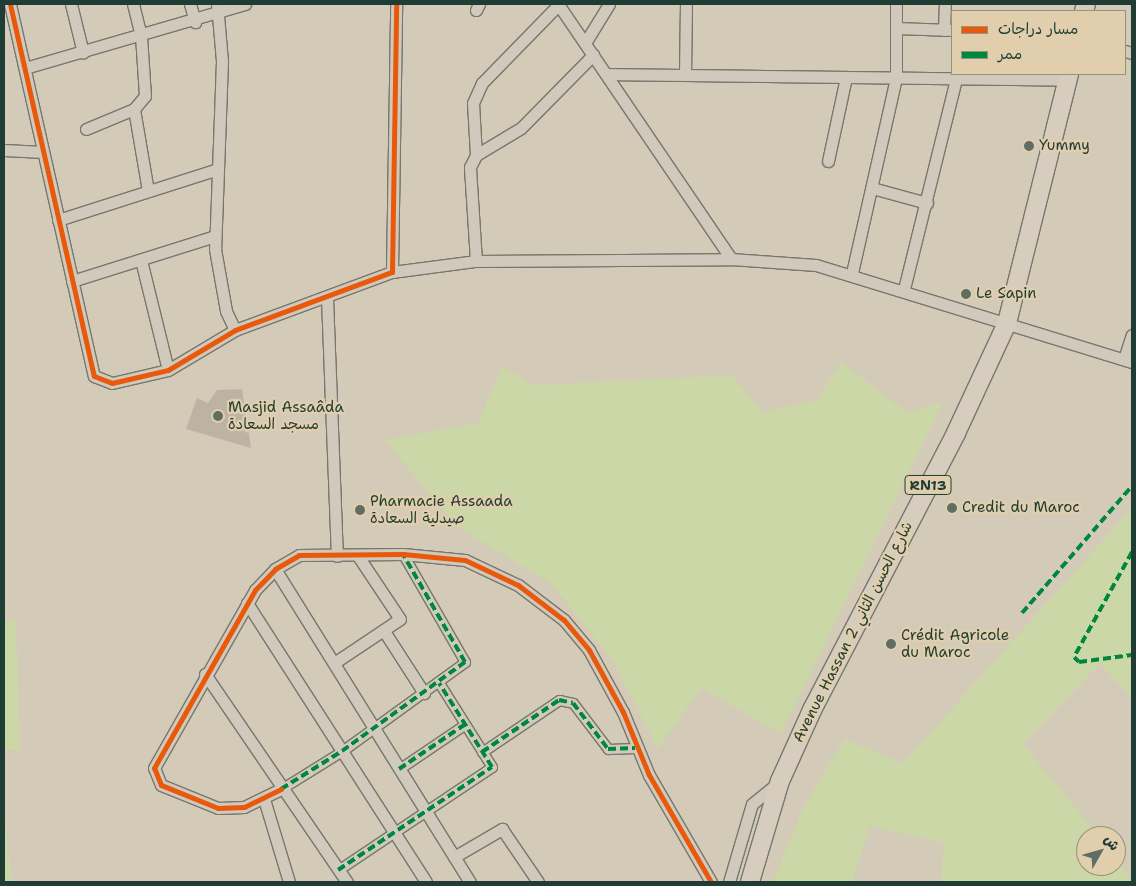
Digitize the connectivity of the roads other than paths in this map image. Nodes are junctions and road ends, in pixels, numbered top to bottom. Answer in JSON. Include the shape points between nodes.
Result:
{"nodes":[{"id":1,"x":10,"y":4,"type":"edge"},
{"id":2,"x":71,"y":4,"type":"edge"},
{"id":3,"x":133,"y":4,"type":"edge"},
{"id":4,"x":190,"y":4,"type":"edge"},
{"id":5,"x":246,"y":4,"type":"edge"},
{"id":6,"x":396,"y":4,"type":"edge"},
{"id":7,"x":558,"y":4,"type":"edge"},
{"id":8,"x":610,"y":4,"type":"edge"},
{"id":9,"x":686,"y":4,"type":"edge"},
{"id":10,"x":896,"y":4,"type":"edge"},
{"id":11,"x":945,"y":4,"type":"edge"},
{"id":12,"x":218,"y":9,"type":"edge"},
{"id":13,"x":195,"y":22,"type":"junction"},
{"id":14,"x":896,"y":28,"type":"junction"},
{"id":15,"x":948,"y":30,"type":"edge"},
{"id":16,"x":141,"y":36,"type":"junction"},
{"id":17,"x":585,"y":43,"type":"junction"},
{"id":18,"x":83,"y":53,"type":"junction"},
{"id":19,"x":593,"y":55,"type":"junction"},
{"id":20,"x":25,"y":68,"type":"junction"},
{"id":21,"x":607,"y":74,"type":"junction"},
{"id":22,"x":685,"y":75,"type":"junction"},
{"id":23,"x":846,"y":77,"type":"junction"},
{"id":24,"x":1000,"y":77,"type":"edge"},
{"id":25,"x":1069,"y":77,"type":"edge"},
{"id":26,"x":896,"y":78,"type":"junction"},
{"id":27,"x":956,"y":79,"type":"junction"},
{"id":28,"x":134,"y":109,"type":"junction"},
{"id":29,"x":86,"y":129,"type":"dead end"},
{"id":30,"x":4,"y":150,"type":"edge"},
{"id":31,"x":43,"y":152,"type":"junction"},
{"id":32,"x":476,"y":155,"type":"junction"},
{"id":33,"x":828,"y":161,"type":"dead end"},
{"id":34,"x":218,"y":169,"type":"junction"},
{"id":35,"x":872,"y":188,"type":"junction"},
{"id":36,"x":148,"y":191,"type":"junction"},
{"id":37,"x":927,"y":203,"type":"junction"},
{"id":38,"x":58,"y":220,"type":"junction"},
{"id":39,"x":215,"y":236,"type":"junction"},
{"id":40,"x":731,"y":259,"type":"junction"},
{"id":41,"x":141,"y":260,"type":"junction"},
{"id":42,"x":476,"y":261,"type":"junction"},
{"id":43,"x":392,"y":272,"type":"junction"},
{"id":44,"x":852,"y":273,"type":"junction"},
{"id":45,"x":72,"y":281,"type":"junction"},
{"id":46,"x":904,"y":289,"type":"junction"},
{"id":47,"x":327,"y":298,"type":"junction"},
{"id":48,"x":1007,"y":322,"type":"junction"},
{"id":49,"x":234,"y":330,"type":"junction"},
{"id":50,"x":1132,"y":335,"type":"edge"},
{"id":51,"x":1128,"y":360,"type":"edge"},
{"id":52,"x":168,"y":370,"type":"junction"},
{"id":53,"x":403,"y":554,"type":"junction"},
{"id":54,"x":337,"y":556,"type":"junction"},
{"id":55,"x":358,"y":556,"type":"junction"},
{"id":56,"x":275,"y":569,"type":"junction"},
{"id":57,"x":247,"y":603,"type":"junction"},
{"id":58,"x":384,"y":631,"type":"junction"},
{"id":59,"x":334,"y":662,"type":"junction"},
{"id":60,"x":205,"y":674,"type":"junction"},
{"id":61,"x":439,"y":683,"type":"junction"},
{"id":62,"x":424,"y":693,"type":"junction"},
{"id":63,"x":464,"y":725,"type":"junction"},
{"id":64,"x":374,"y":728,"type":"junction"},
{"id":65,"x":635,"y":748,"type":"junction"},
{"id":66,"x":342,"y":752,"type":"junction"},
{"id":67,"x":482,"y":752,"type":"junction"},
{"id":68,"x":399,"y":769,"type":"junction"},
{"id":69,"x":780,"y":781,"type":"junction"},
{"id":70,"x":281,"y":789,"type":"junction"},
{"id":71,"x":264,"y":800,"type":"junction"},
{"id":72,"x":425,"y":812,"type":"junction"},
{"id":73,"x":394,"y":833,"type":"junction"},
{"id":74,"x":454,"y":857,"type":"junction"},
{"id":75,"x":338,"y":870,"type":"junction"},
{"id":76,"x":289,"y":882,"type":"edge"},
{"id":77,"x":347,"y":882,"type":"edge"},
{"id":78,"x":426,"y":882,"type":"edge"},
{"id":79,"x":470,"y":882,"type":"edge"},
{"id":80,"x":538,"y":882,"type":"edge"},
{"id":81,"x":712,"y":882,"type":"edge"},
{"id":82,"x":730,"y":882,"type":"edge"},
{"id":83,"x":750,"y":882,"type":"edge"}],
"edges":[{"from":1,"to":20,"type":"street"},
{"from":2,"to":18,"type":"street"},
{"from":3,"to":16,"type":"street"},
{"from":4,"to":13,"type":"street"},
{"from":5,"to":12,"type":"street"},
{"from":6,"to":43,"type":"street"},
{"from":7,"to":17,"type":"street"},
{"from":7,"to":32,"type":"street","via":[[482,83],[473,103]]},
{"from":8,"to":17,"type":"street"},
{"from":9,"to":22,"type":"street"},
{"from":10,"to":14,"type":"street"},
{"from":11,"to":15,"type":"street"},
{"from":12,"to":13,"type":"street"},
{"from":12,"to":34,"type":"street"},
{"from":13,"to":16,"type":"street"},
{"from":14,"to":15,"type":"street"},
{"from":14,"to":26,"type":"street"},
{"from":16,"to":18,"type":"street"},
{"from":16,"to":28,"type":"street","via":[[147,89]]},
{"from":17,"to":19,"type":"street"},
{"from":18,"to":20,"type":"street"},
{"from":19,"to":21,"type":"street"},
{"from":19,"to":32,"type":"street","via":[[521,128]]},
{"from":20,"to":31,"type":"street"},
{"from":21,"to":22,"type":"street"},
{"from":21,"to":40,"type":"street"},
{"from":22,"to":23,"type":"street"},
{"from":23,"to":26,"type":"street"},
{"from":23,"to":33,"type":"street"},
{"from":24,"to":25,"type":"street"},
{"from":24,"to":27,"type":"street"},
{"from":25,"to":48,"type":"main road","name":"Avenue Hassan 2 شارع الحسن الثاني","number":"RN13"},
{"from":26,"to":27,"type":"street"},
{"from":26,"to":35,"type":"street"},
{"from":27,"to":37,"type":"street"},
{"from":28,"to":29,"type":"street"},
{"from":28,"to":36,"type":"street"},
{"from":30,"to":31,"type":"street"},
{"from":31,"to":38,"type":"street"},
{"from":32,"to":42,"type":"street","via":[[470,167]]},
{"from":34,"to":36,"type":"street"},
{"from":34,"to":39,"type":"street"},
{"from":35,"to":37,"type":"street"},
{"from":35,"to":44,"type":"street"},
{"from":36,"to":38,"type":"street"},
{"from":37,"to":46,"type":"street"},
{"from":38,"to":45,"type":"street"},
{"from":39,"to":41,"type":"street"},
{"from":39,"to":49,"type":"street","via":[[218,274]]},
{"from":40,"to":42,"type":"street"},
{"from":40,"to":44,"type":"street","via":[[816,265]]},
{"from":41,"to":45,"type":"street"},
{"from":41,"to":52,"type":"street"},
{"from":42,"to":43,"type":"street"},
{"from":43,"to":47,"type":"street"},
{"from":44,"to":46,"type":"street"},
{"from":45,"to":52,"type":"street","via":[[94,376],[117,383]]},
{"from":46,"to":48,"type":"street"},
{"from":47,"to":49,"type":"street"},
{"from":47,"to":54,"type":"street"},
{"from":48,"to":51,"type":"street"},
{"from":48,"to":69,"type":"main road","name":"Avenue Hassan 2 شارع الحسن الثاني","number":"RN13"},
{"from":49,"to":52,"type":"street"},
{"from":50,"to":51,"type":"street"},
{"from":53,"to":55,"type":"street"},
{"from":53,"to":61,"type":"street","via":[[465,662]]},
{"from":53,"to":65,"type":"street","via":[[465,560],[518,585],[564,620],[608,679]]},
{"from":54,"to":55,"type":"street"},
{"from":54,"to":56,"type":"street","via":[[299,555]]},
{"from":55,"to":58,"type":"street","via":[[398,616]]},
{"from":56,"to":57,"type":"street"},
{"from":56,"to":59,"type":"street"},
{"from":57,"to":60,"type":"street"},
{"from":57,"to":66,"type":"street"},
{"from":58,"to":59,"type":"street"},
{"from":58,"to":62,"type":"street"},
{"from":59,"to":64,"type":"street"},
{"from":60,"to":70,"type":"street"},
{"from":60,"to":71,"type":"street","via":[[154,768],[161,785],[218,808]]},
{"from":61,"to":62,"type":"street"},
{"from":61,"to":63,"type":"street"},
{"from":62,"to":64,"type":"street"},
{"from":63,"to":67,"type":"street"},
{"from":63,"to":68,"type":"street"},
{"from":64,"to":66,"type":"street"},
{"from":64,"to":68,"type":"street"},
{"from":65,"to":67,"type":"street","via":[[608,749],[573,703],[559,700]]},
{"from":65,"to":81,"type":"street"},
{"from":66,"to":70,"type":"street"},
{"from":66,"to":73,"type":"street"},
{"from":67,"to":72,"type":"street","via":[[492,767]]},
{"from":68,"to":72,"type":"street"},
{"from":69,"to":82,"type":"street","via":[[752,804]]},
{"from":69,"to":83,"type":"main road","name":"Avenue Hassan 2 شارع الحسن الثاني","number":"RN13"},
{"from":70,"to":71,"type":"street"},
{"from":70,"to":75,"type":"street"},
{"from":71,"to":76,"type":"street"},
{"from":72,"to":73,"type":"street"},
{"from":72,"to":74,"type":"street"},
{"from":73,"to":75,"type":"street"},
{"from":73,"to":78,"type":"street"},
{"from":74,"to":79,"type":"street"},
{"from":74,"to":80,"type":"street","via":[[502,829]]},
{"from":75,"to":77,"type":"street"}]}
